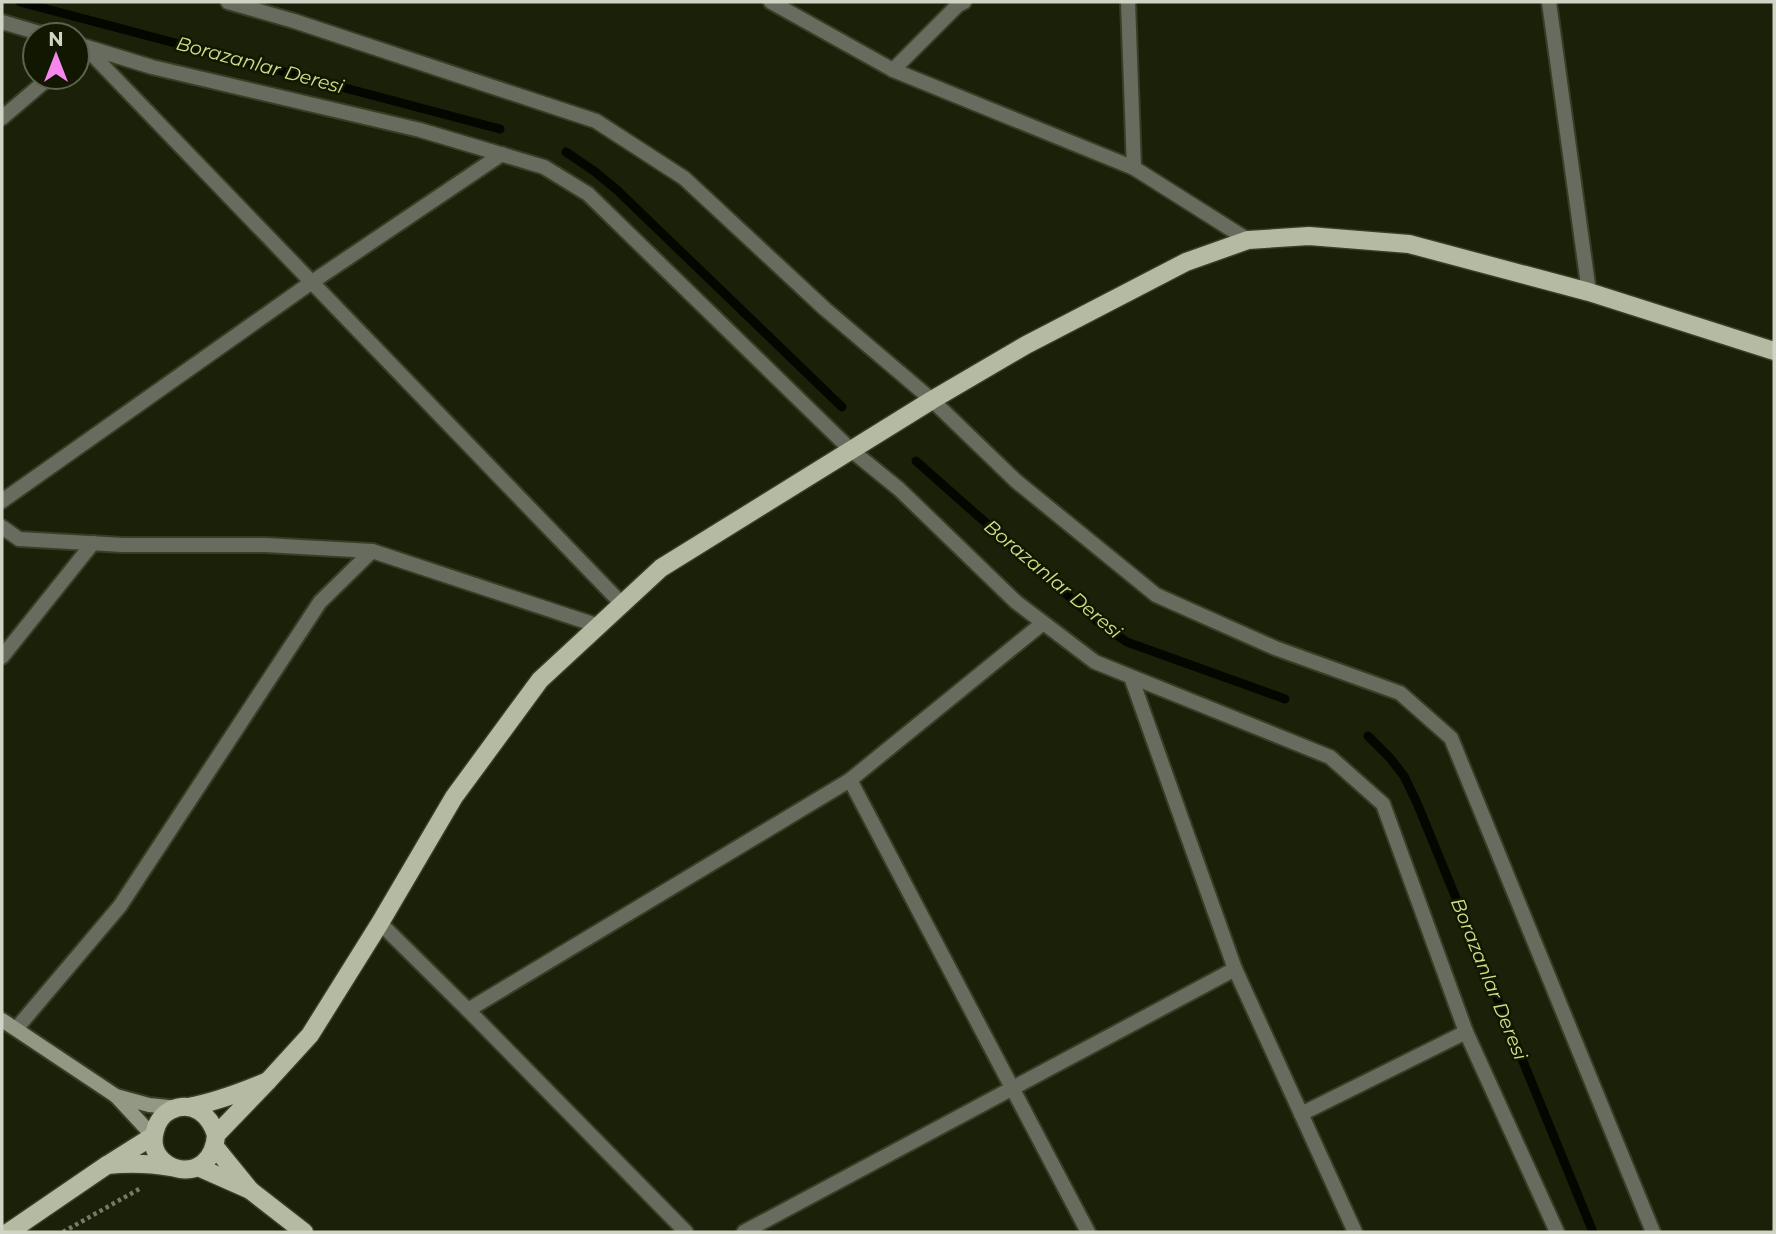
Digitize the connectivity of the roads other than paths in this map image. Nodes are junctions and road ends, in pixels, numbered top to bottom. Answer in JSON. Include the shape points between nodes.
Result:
{"nodes":[{"id":1,"x":228,"y":2,"type":"edge"},
{"id":2,"x":771,"y":2,"type":"edge"},
{"id":3,"x":964,"y":2,"type":"edge"},
{"id":4,"x":1128,"y":2,"type":"edge"},
{"id":5,"x":1549,"y":2,"type":"edge"},
{"id":6,"x":2,"y":22,"type":"edge"},
{"id":7,"x":21,"y":28,"type":"edge"},
{"id":8,"x":91,"y":51,"type":"edge"},
{"id":9,"x":91,"y":59,"type":"edge"},
{"id":10,"x":893,"y":69,"type":"junction"},
{"id":11,"x":34,"y":91,"type":"edge"},
{"id":12,"x":2,"y":118,"type":"edge"},
{"id":13,"x":502,"y":155,"type":"junction"},
{"id":14,"x":1134,"y":168,"type":"junction"},
{"id":15,"x":1248,"y":240,"type":"junction"},
{"id":16,"x":312,"y":282,"type":"junction"},
{"id":17,"x":1589,"y":292,"type":"junction"},
{"id":18,"x":1774,"y":351,"type":"edge"},
{"id":19,"x":933,"y":400,"type":"junction"},
{"id":20,"x":851,"y":450,"type":"junction"},
{"id":21,"x":2,"y":501,"type":"edge"},
{"id":22,"x":2,"y":527,"type":"edge"},
{"id":23,"x":93,"y":543,"type":"junction"},
{"id":24,"x":372,"y":551,"type":"junction"},
{"id":25,"x":622,"y":604,"type":"junction"},
{"id":26,"x":1043,"y":623,"type":"junction"},
{"id":27,"x":599,"y":626,"type":"junction"},
{"id":28,"x":2,"y":656,"type":"edge"},
{"id":29,"x":1131,"y":677,"type":"junction"},
{"id":30,"x":850,"y":780,"type":"junction"},
{"id":31,"x":380,"y":923,"type":"junction"},
{"id":32,"x":1235,"y":968,"type":"junction"},
{"id":33,"x":468,"y":1010,"type":"junction"},
{"id":34,"x":2,"y":1020,"type":"edge"},
{"id":35,"x":16,"y":1029,"type":"junction"},
{"id":36,"x":1466,"y":1032,"type":"junction"},
{"id":37,"x":268,"y":1081,"type":"junction"},
{"id":38,"x":1011,"y":1088,"type":"junction"},
{"id":39,"x":116,"y":1096,"type":"junction"},
{"id":40,"x":183,"y":1107,"type":"junction"},
{"id":41,"x":1301,"y":1114,"type":"junction"},
{"id":42,"x":153,"y":1136,"type":"junction"},
{"id":43,"x":216,"y":1141,"type":"junction"},
{"id":44,"x":107,"y":1165,"type":"junction"},
{"id":45,"x":198,"y":1167,"type":"junction"},
{"id":46,"x":173,"y":1168,"type":"junction"},
{"id":47,"x":250,"y":1190,"type":"junction"},
{"id":48,"x":9,"y":1232,"type":"edge"},
{"id":49,"x":304,"y":1232,"type":"edge"},
{"id":50,"x":686,"y":1232,"type":"edge"},
{"id":51,"x":744,"y":1232,"type":"edge"},
{"id":52,"x":1088,"y":1232,"type":"edge"},
{"id":53,"x":1355,"y":1232,"type":"edge"},
{"id":54,"x":1557,"y":1232,"type":"edge"},
{"id":55,"x":1653,"y":1232,"type":"edge"}],
"edges":[{"from":1,"to":19,"type":"street","via":[[596,121],[684,178],[825,309]]},
{"from":2,"to":10,"type":"street"},
{"from":3,"to":10,"type":"street"},
{"from":4,"to":14,"type":"street"},
{"from":5,"to":17,"type":"street"},
{"from":6,"to":7,"type":"street"},
{"from":8,"to":13,"type":"street","via":[[420,130]]},
{"from":9,"to":16,"type":"street"},
{"from":10,"to":14,"type":"street"},
{"from":11,"to":12,"type":"street"},
{"from":13,"to":16,"type":"street"},
{"from":13,"to":20,"type":"street","via":[[544,167],[588,194]]},
{"from":14,"to":15,"type":"street"},
{"from":15,"to":17,"type":"main road","via":[[1309,236],[1409,244]]},
{"from":15,"to":19,"type":"main road","via":[[1186,262],[1026,345]]},
{"from":16,"to":21,"type":"street"},
{"from":16,"to":25,"type":"street"},
{"from":17,"to":18,"type":"main road"},
{"from":19,"to":20,"type":"main road"},
{"from":19,"to":55,"type":"street","via":[[1016,481],[1156,595],[1275,648],[1400,693],[1451,738]]},
{"from":20,"to":25,"type":"main road","via":[[661,568]]},
{"from":20,"to":26,"type":"street"},
{"from":22,"to":23,"type":"street","via":[[19,539]]},
{"from":23,"to":24,"type":"street"},
{"from":23,"to":28,"type":"street"},
{"from":24,"to":27,"type":"street"},
{"from":24,"to":35,"type":"street","via":[[320,603],[120,906]]},
{"from":25,"to":27,"type":"main road"},
{"from":26,"to":29,"type":"street","via":[[1095,662]]},
{"from":26,"to":30,"type":"street"},
{"from":27,"to":31,"type":"main road","via":[[540,680],[485,754],[454,797]]},
{"from":29,"to":32,"type":"street"},
{"from":29,"to":36,"type":"street","via":[[1330,757],[1383,804]]},
{"from":30,"to":33,"type":"street"},
{"from":30,"to":38,"type":"street"},
{"from":31,"to":33,"type":"street"},
{"from":31,"to":37,"type":"main road","via":[[310,1035]]},
{"from":32,"to":38,"type":"street"},
{"from":32,"to":41,"type":"street"},
{"from":33,"to":50,"type":"street"},
{"from":34,"to":35,"type":"main road"},
{"from":35,"to":39,"type":"main road"},
{"from":36,"to":41,"type":"street"},
{"from":36,"to":54,"type":"street"},
{"from":37,"to":40,"type":"main road","via":[[236,1095]]},
{"from":37,"to":43,"type":"main road"},
{"from":38,"to":51,"type":"street"},
{"from":38,"to":52,"type":"street"},
{"from":39,"to":40,"type":"main road","via":[[149,1105]]},
{"from":39,"to":42,"type":"main road"},
{"from":40,"to":42,"type":"main road","via":[[161,1118]]},
{"from":40,"to":43,"type":"main road","via":[[207,1116]]},
{"from":41,"to":53,"type":"street"},
{"from":42,"to":44,"type":"main road"},
{"from":42,"to":46,"type":"main road","via":[[158,1156]]},
{"from":43,"to":45,"type":"main road","via":[[211,1156]]},
{"from":43,"to":47,"type":"main road"},
{"from":44,"to":46,"type":"main road","via":[[150,1163]]},
{"from":44,"to":48,"type":"main road"},
{"from":45,"to":46,"type":"main road"},
{"from":45,"to":47,"type":"main road"},
{"from":47,"to":49,"type":"main road"}]}
